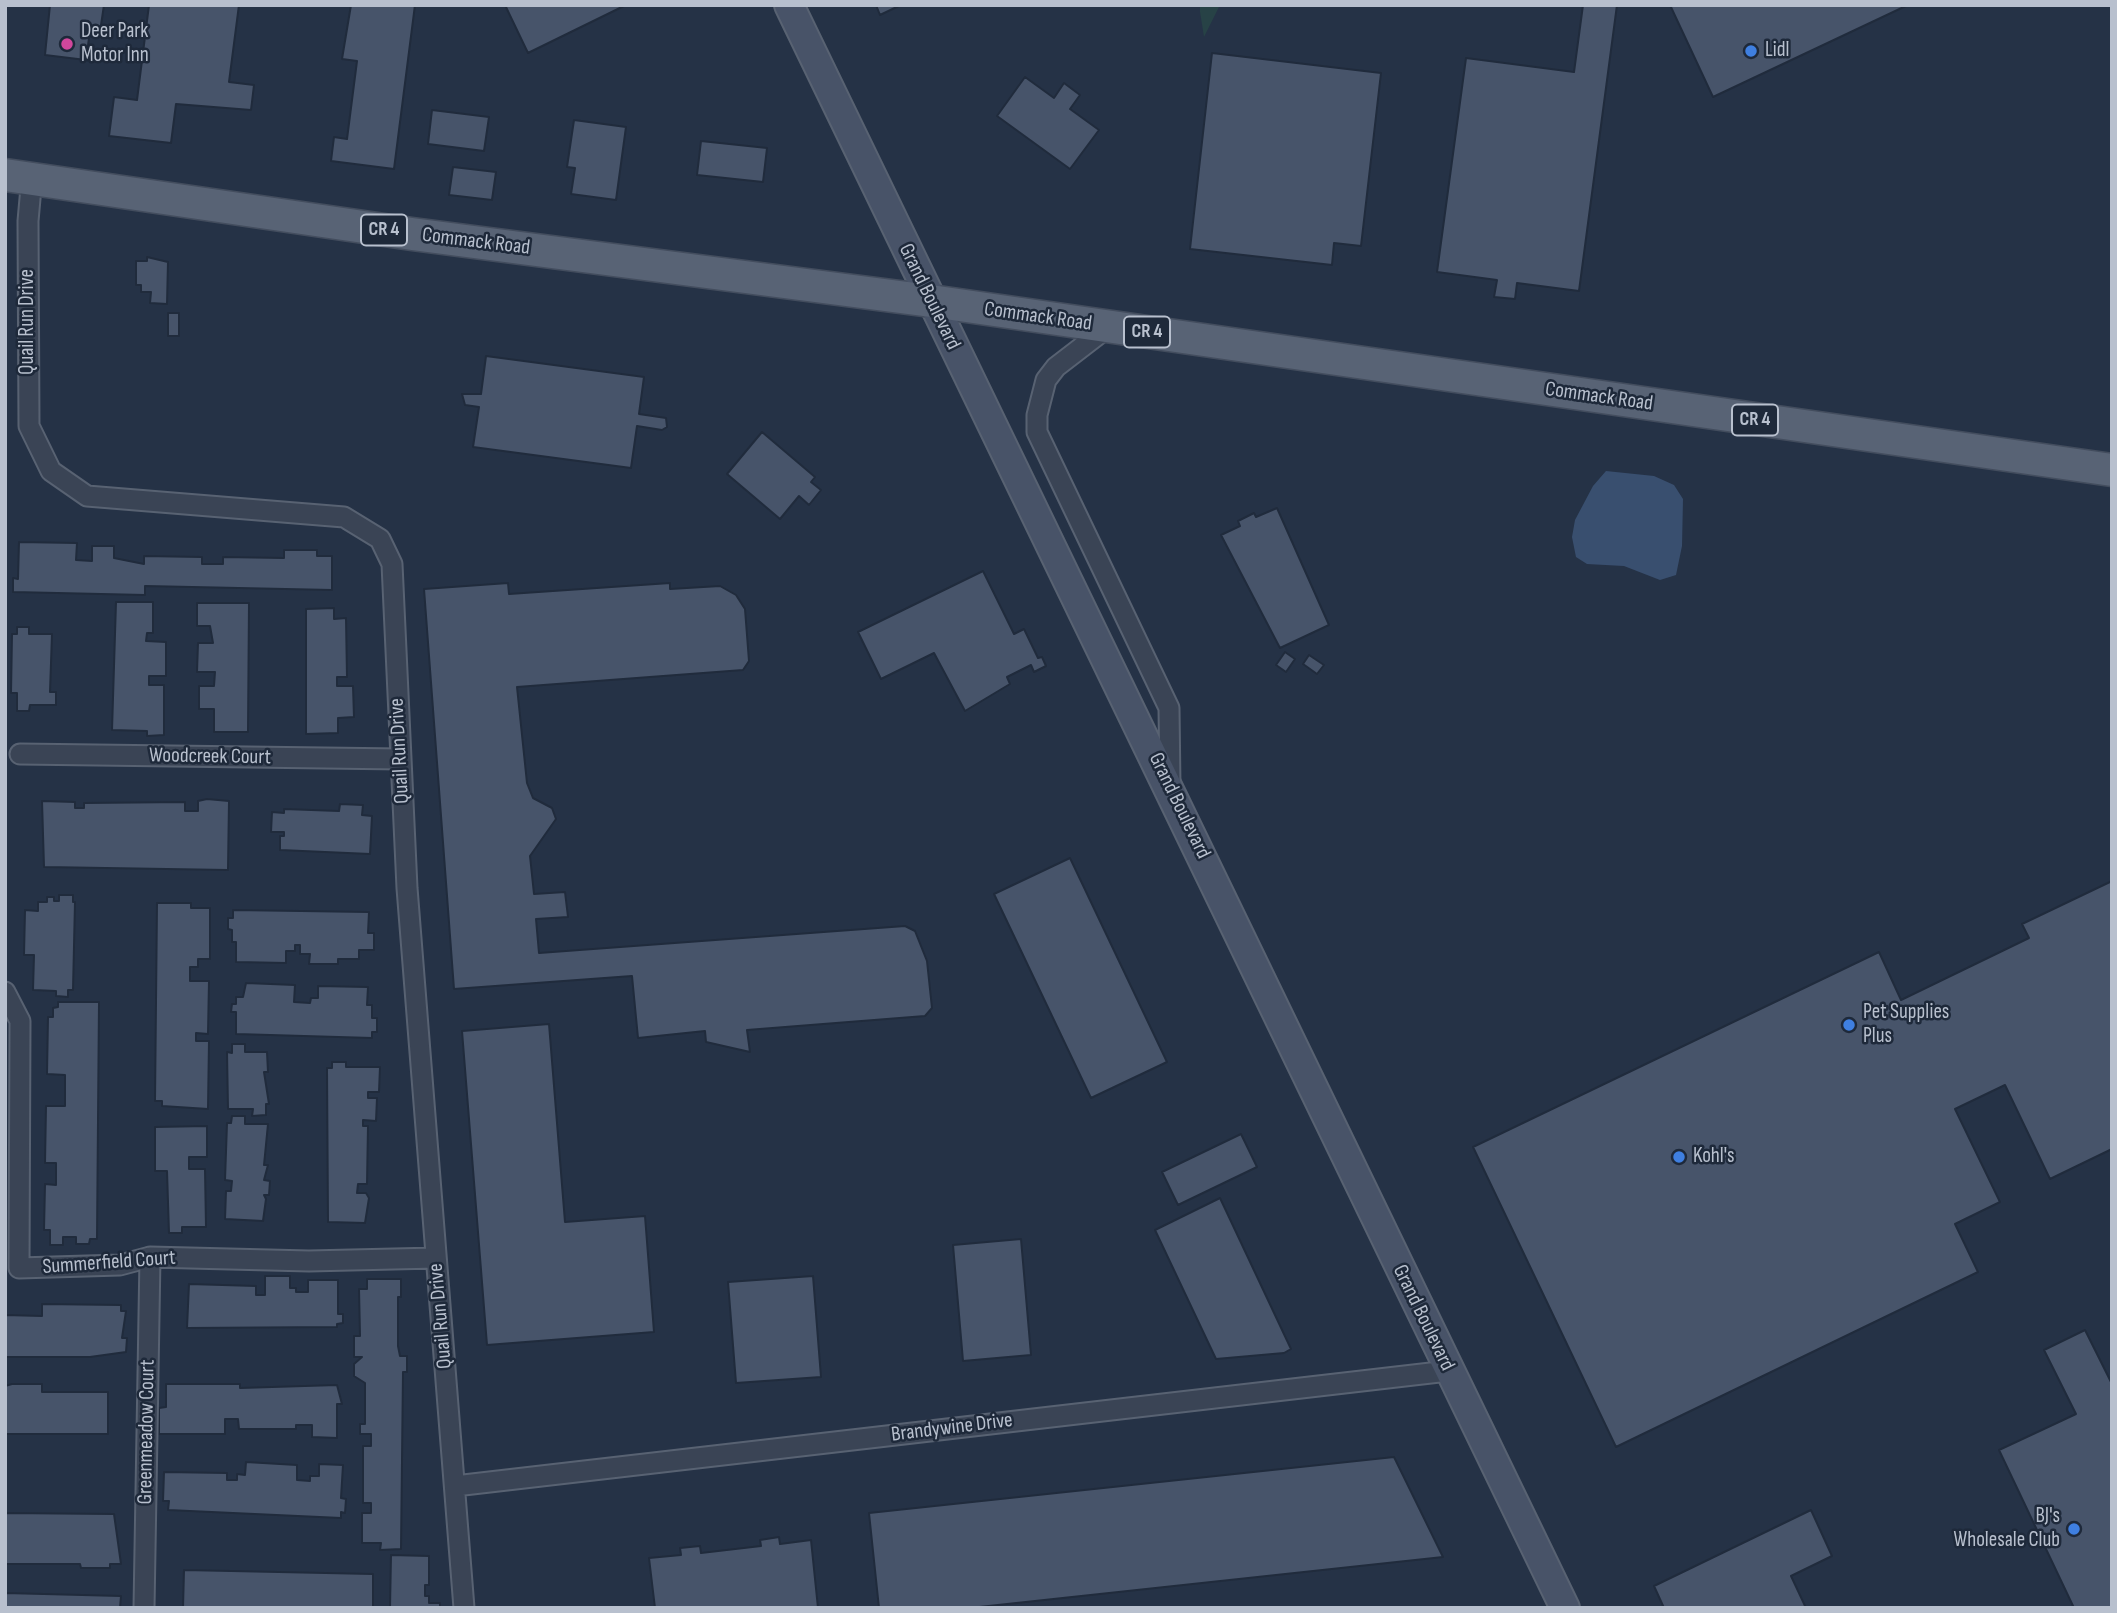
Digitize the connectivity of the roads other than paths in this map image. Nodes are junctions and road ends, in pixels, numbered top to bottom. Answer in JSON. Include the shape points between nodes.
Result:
{"nodes":[{"id":1,"x":789,"y":5,"type":"edge"},
{"id":2,"x":19,"y":176,"type":"edge"},
{"id":3,"x":931,"y":301,"type":"junction"},
{"id":4,"x":1108,"y":327,"type":"junction"},
{"id":5,"x":2112,"y":470,"type":"edge"},
{"id":6,"x":20,"y":754,"type":"dead end"},
{"id":7,"x":401,"y":759,"type":"junction"},
{"id":8,"x":1170,"y":786,"type":"junction"},
{"id":9,"x":5,"y":992,"type":"edge"},
{"id":10,"x":150,"y":1257,"type":"junction"},
{"id":11,"x":436,"y":1258,"type":"junction"},
{"id":12,"x":1448,"y":1371,"type":"junction"},
{"id":13,"x":455,"y":1486,"type":"junction"},
{"id":14,"x":144,"y":1608,"type":"edge"},
{"id":15,"x":464,"y":1608,"type":"edge"},
{"id":16,"x":1566,"y":1608,"type":"edge"}],
"edges":[{"from":1,"to":3,"type":"street","name":"Grand Boulevard"},
{"from":2,"to":3,"type":"main road","name":"Commack Road","number":"CR 4","via":[[412,234]]},
{"from":2,"to":7,"type":"street","name":"Quail Run Drive","via":[[28,221],[29,426],[51,471],[87,496],[321,513],[344,517],[380,539],[392,564]]},
{"from":3,"to":4,"type":"main road","name":"Commack Road","number":"CR 4"},
{"from":3,"to":8,"type":"street","name":"Grand Boulevard"},
{"from":4,"to":5,"type":"main road","name":"Commack Road","number":"CR 4"},
{"from":4,"to":8,"type":"street","via":[[1046,380],[1037,432],[1169,708]]},
{"from":6,"to":7,"type":"street","name":"Woodcreek Court"},
{"from":7,"to":11,"type":"street","name":"Quail Run Drive"},
{"from":8,"to":12,"type":"street","name":"Grand Boulevard"},
{"from":9,"to":10,"type":"street","name":"Summerfield Court","via":[[20,1021],[19,1268],[120,1265]]},
{"from":10,"to":11,"type":"street","name":"Summerfield Court"},
{"from":10,"to":14,"type":"street","name":"Greenmeadow Court"},
{"from":11,"to":13,"type":"street","name":"Quail Run Drive"},
{"from":12,"to":13,"type":"street","name":"Brandywine Drive"},
{"from":12,"to":16,"type":"street","name":"Grand Boulevard"},
{"from":13,"to":15,"type":"street","name":"Quail Run Drive"}]}
